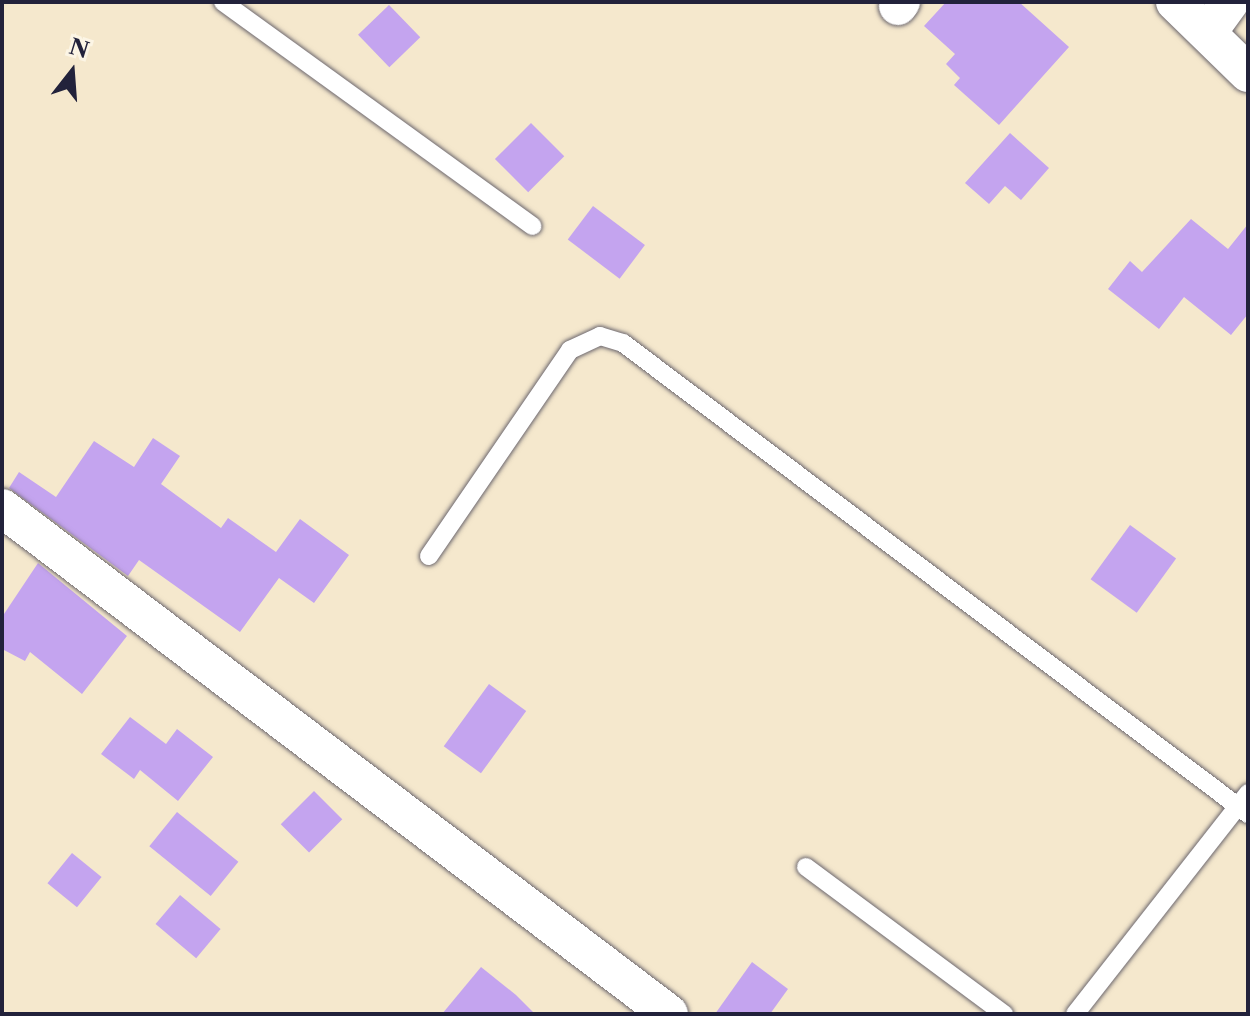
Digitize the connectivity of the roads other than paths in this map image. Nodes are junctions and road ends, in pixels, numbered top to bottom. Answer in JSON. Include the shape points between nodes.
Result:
{"nodes":[{"id":1,"x":223,"y":2,"type":"edge"},
{"id":2,"x":1175,"y":2,"type":"edge"},
{"id":3,"x":1230,"y":2,"type":"edge"},
{"id":4,"x":1208,"y":32,"type":"junction"},
{"id":5,"x":1248,"y":73,"type":"edge"},
{"id":6,"x":532,"y":226,"type":"dead end"},
{"id":7,"x":2,"y":508,"type":"edge"},
{"id":8,"x":429,"y":556,"type":"dead end"},
{"id":9,"x":1244,"y":804,"type":"edge"},
{"id":10,"x":806,"y":867,"type":"dead end"},
{"id":11,"x":669,"y":1014,"type":"edge"},
{"id":12,"x":1004,"y":1014,"type":"edge"},
{"id":13,"x":1075,"y":1014,"type":"edge"}],
"edges":[{"from":1,"to":6,"type":"lane"},
{"from":2,"to":4,"type":"street"},
{"from":3,"to":4,"type":"street"},
{"from":4,"to":5,"type":"street"},
{"from":7,"to":11,"type":"street"},
{"from":8,"to":9,"type":"lane","via":[[570,350],[600,336],[611,339]]},
{"from":9,"to":13,"type":"lane"},
{"from":10,"to":12,"type":"lane"}]}
